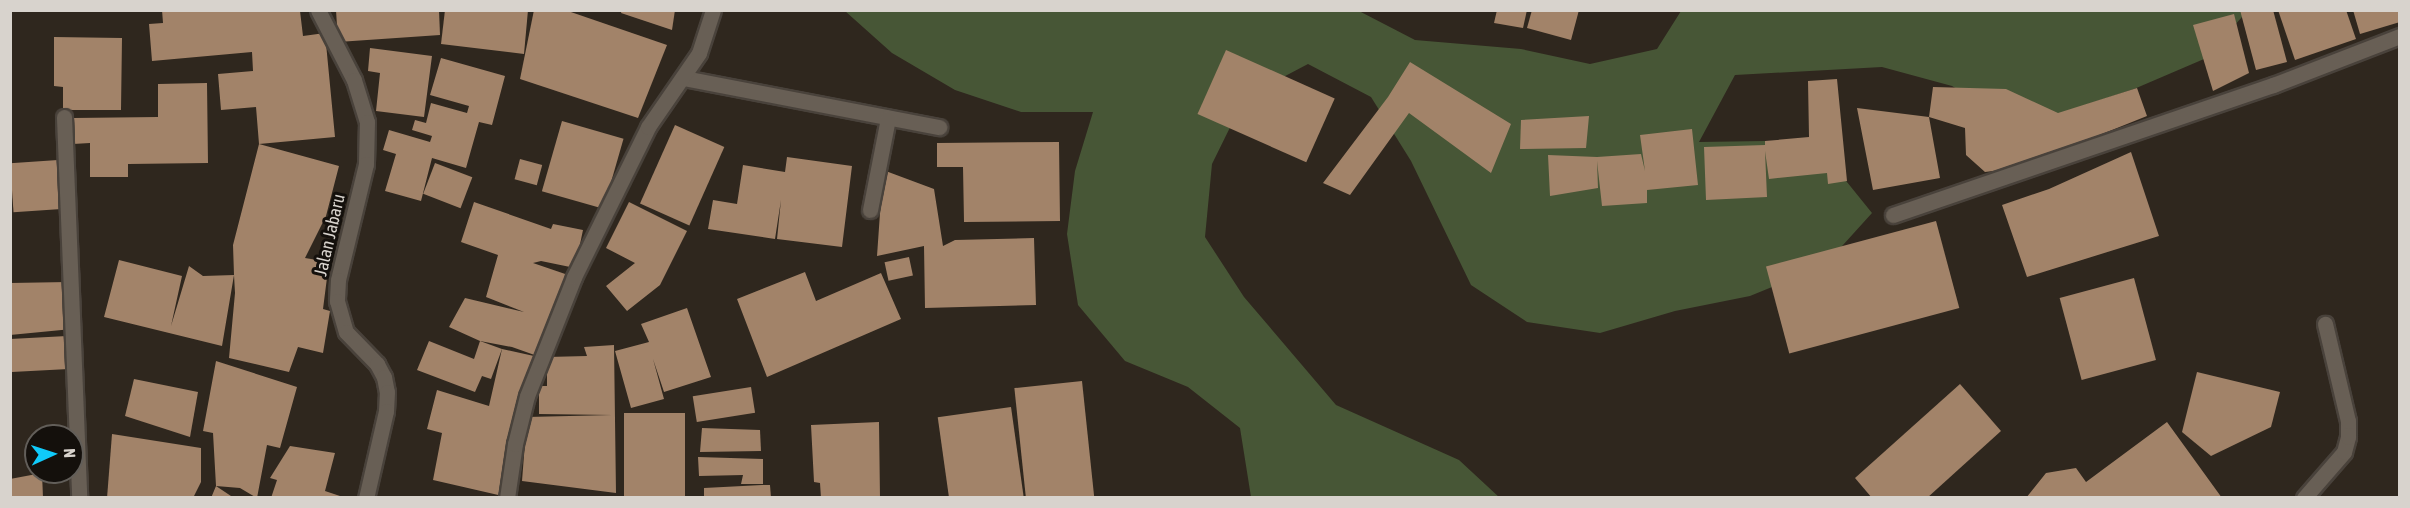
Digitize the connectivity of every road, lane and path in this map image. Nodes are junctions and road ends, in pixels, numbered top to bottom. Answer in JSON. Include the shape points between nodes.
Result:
{"nodes":[{"id":1,"x":318,"y":10,"type":"edge"},
{"id":2,"x":713,"y":10,"type":"edge"},
{"id":3,"x":2400,"y":36,"type":"edge"},
{"id":4,"x":684,"y":78,"type":"junction"},
{"id":5,"x":64,"y":117,"type":"dead end"},
{"id":6,"x":888,"y":118,"type":"junction"},
{"id":7,"x":939,"y":127,"type":"dead end"},
{"id":8,"x":870,"y":210,"type":"dead end"},
{"id":9,"x":1893,"y":215,"type":"dead end"},
{"id":10,"x":2325,"y":324,"type":"dead end"},
{"id":11,"x":79,"y":498,"type":"edge"},
{"id":12,"x":366,"y":498,"type":"edge"},
{"id":13,"x":507,"y":498,"type":"edge"},
{"id":14,"x":2304,"y":498,"type":"edge"}],
"edges":[{"from":1,"to":12,"type":"street","name":"Jalan Jabaru","via":[[354,80],[367,122],[366,164],[338,280],[337,301],[346,332],[377,364],[387,392]]},
{"from":2,"to":4,"type":"street","via":[[699,53]]},
{"from":3,"to":9,"type":"street","via":[[2273,85]]},
{"from":4,"to":6,"type":"street"},
{"from":4,"to":13,"type":"street","via":[[648,127],[574,277],[527,396]]},
{"from":5,"to":11,"type":"street"},
{"from":6,"to":7,"type":"street"},
{"from":6,"to":8,"type":"street"},
{"from":10,"to":14,"type":"street","via":[[2348,421],[2348,437],[2344,452]]}]}
